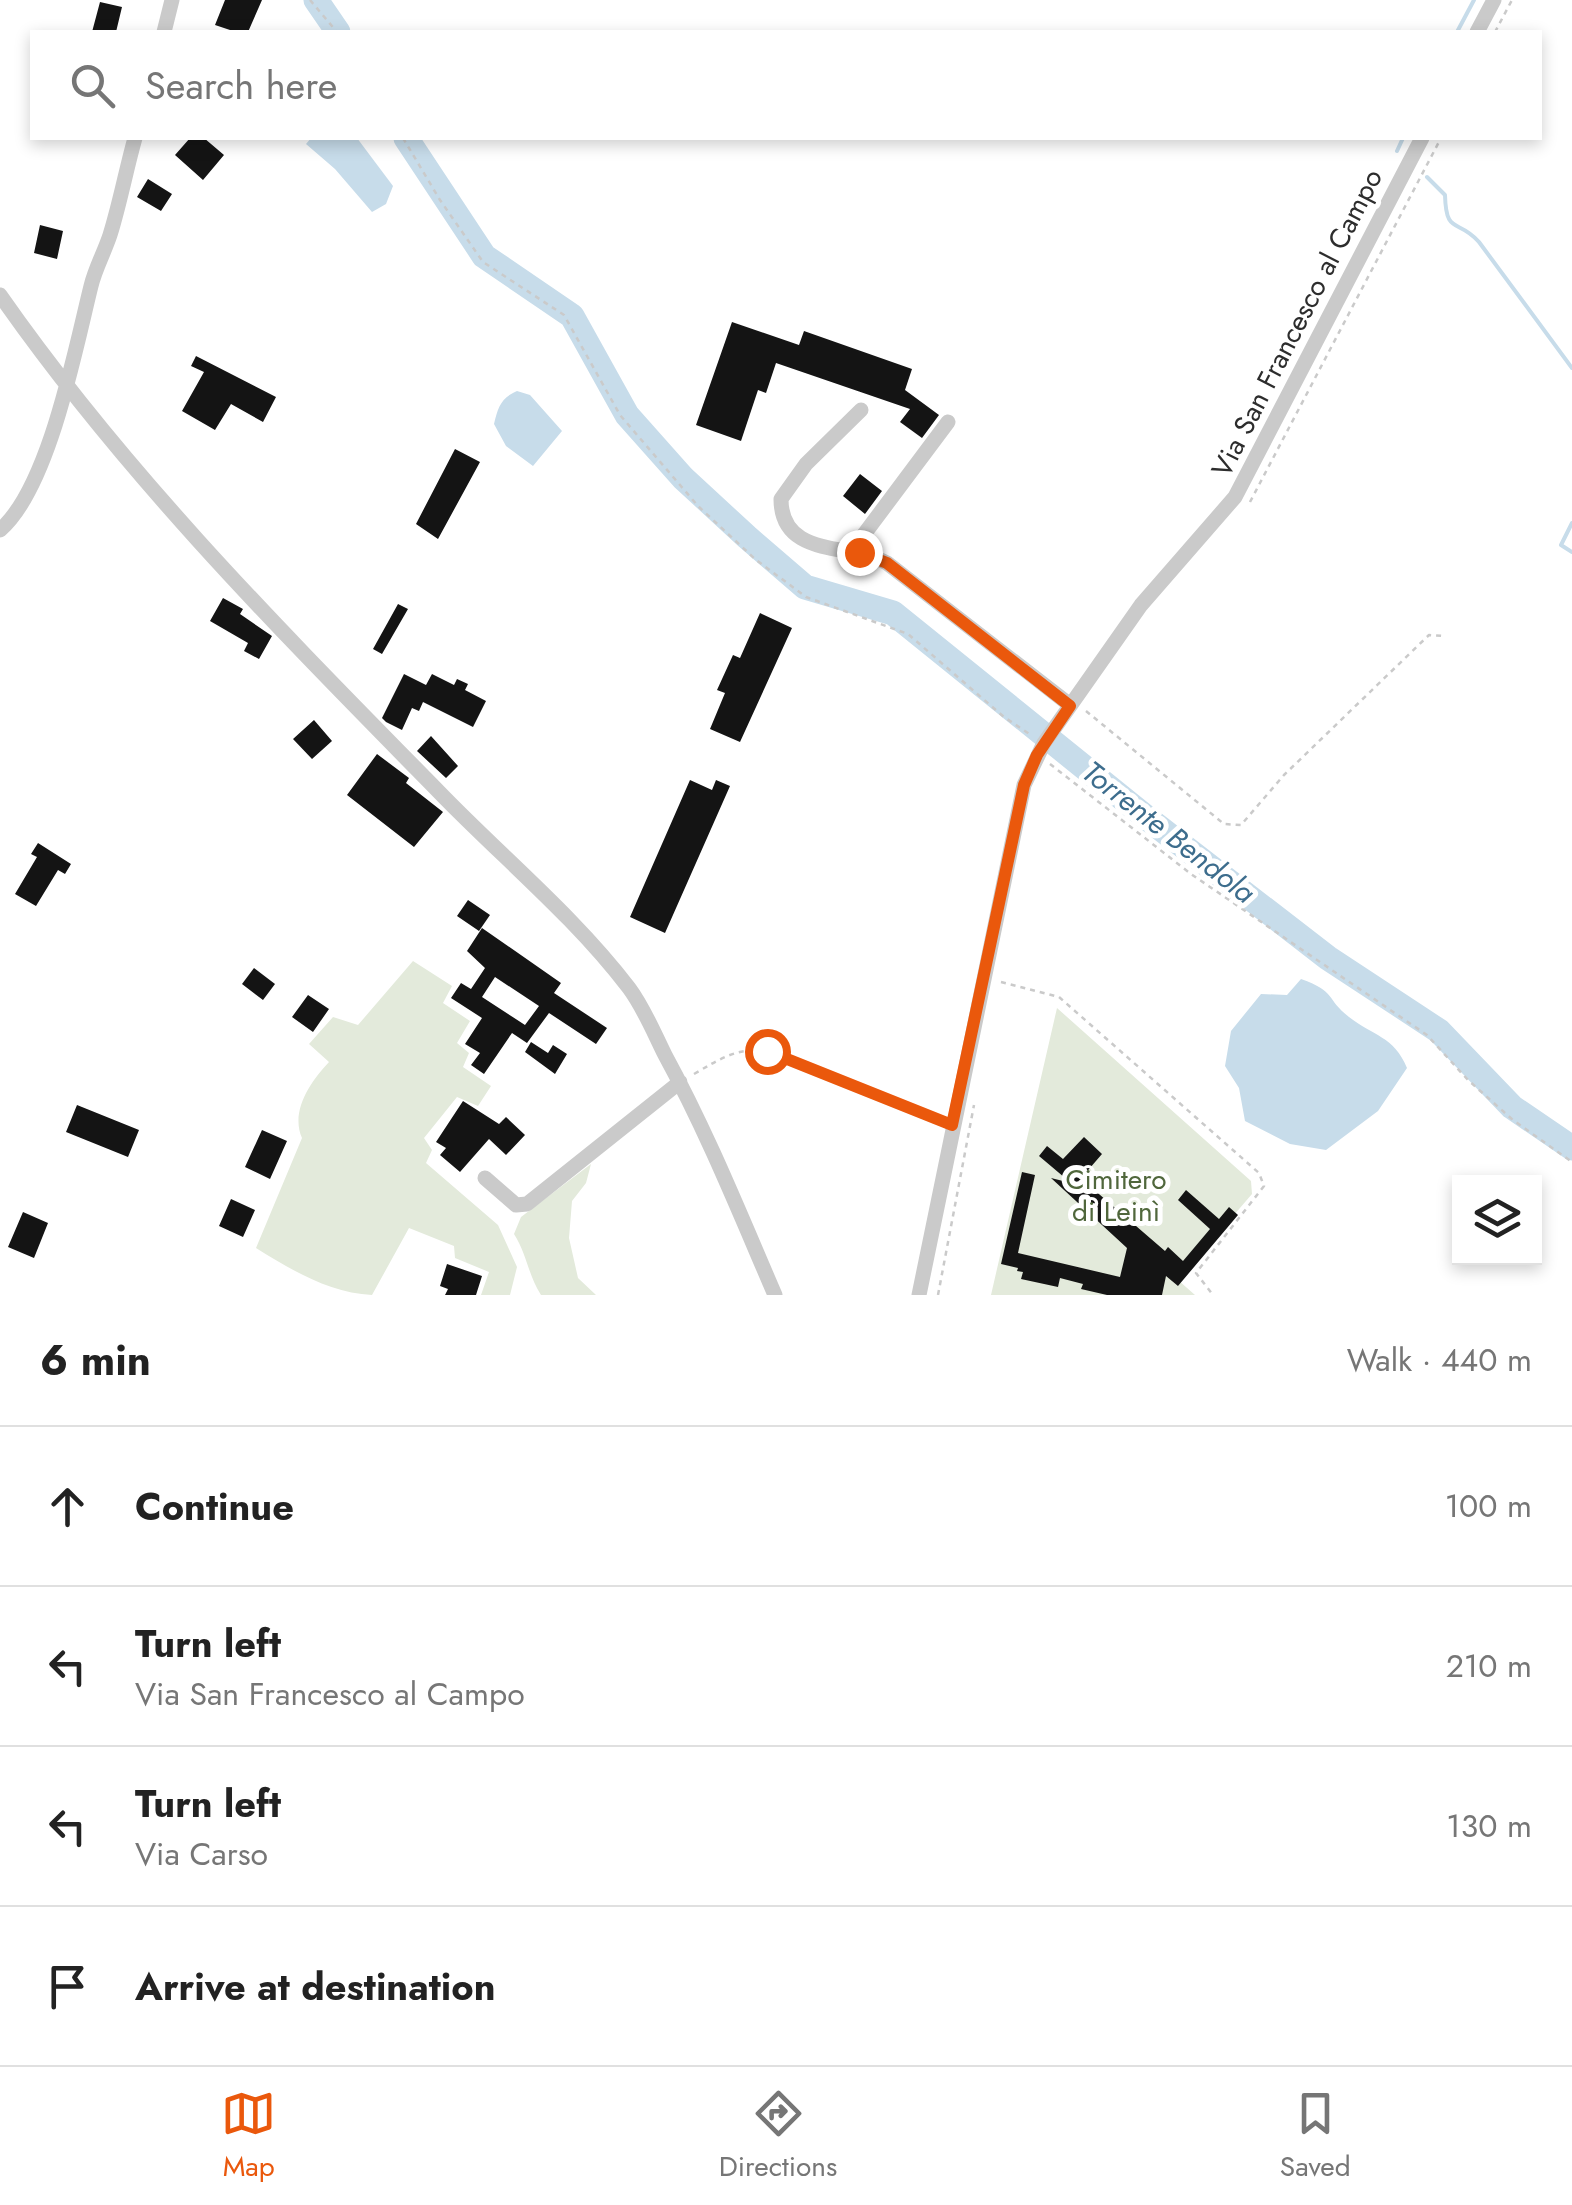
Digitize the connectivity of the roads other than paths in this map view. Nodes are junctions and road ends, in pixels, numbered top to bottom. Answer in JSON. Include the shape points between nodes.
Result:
{"nodes":[{"id":1,"x":172,"y":0,"type":"edge"},
{"id":2,"x":1494,"y":0,"type":"edge"},
{"id":3,"x":164,"y":30,"type":"edge"},
{"id":4,"x":1478,"y":30,"type":"edge"},
{"id":5,"x":134,"y":140,"type":"edge"},
{"id":6,"x":1421,"y":140,"type":"edge"},
{"id":7,"x":0,"y":295,"type":"edge"},
{"id":8,"x":64,"y":386,"type":"junction"},
{"id":9,"x":861,"y":410,"type":"dead end"},
{"id":10,"x":948,"y":422,"type":"dead end"},
{"id":11,"x":0,"y":530,"type":"edge"},
{"id":12,"x":859,"y":552,"type":"junction"},
{"id":13,"x":1072,"y":704,"type":"junction"},
{"id":14,"x":680,"y":1082,"type":"junction"},
{"id":15,"x":486,"y":1178,"type":"dead end"},
{"id":16,"x":775,"y":1295,"type":"edge"},
{"id":17,"x":919,"y":1295,"type":"edge"}],
"edges":[{"from":1,"to":3,"type":"street"},
{"from":2,"to":4,"type":"street"},
{"from":5,"to":8,"type":"street"},
{"from":6,"to":13,"type":"street","name":"Via San Francesco al Campo","via":[[1235,498],[1141,604]]},
{"from":7,"to":8,"type":"street"},
{"from":8,"to":11,"type":"street","via":[[40,472]]},
{"from":8,"to":14,"type":"street","via":[[327,678],[591,944],[631,991]]},
{"from":9,"to":12,"type":"street","via":[[781,498],[784,520],[796,534],[826,549]]},
{"from":10,"to":12,"type":"street","via":[[862,537]]},
{"from":12,"to":13,"type":"street","via":[[887,563]]},
{"from":13,"to":17,"type":"street","name":"Via San Francesco al Campo","via":[[1024,785]]},
{"from":14,"to":15,"type":"street","via":[[527,1204],[516,1205]]},
{"from":14,"to":16,"type":"street"}]}
